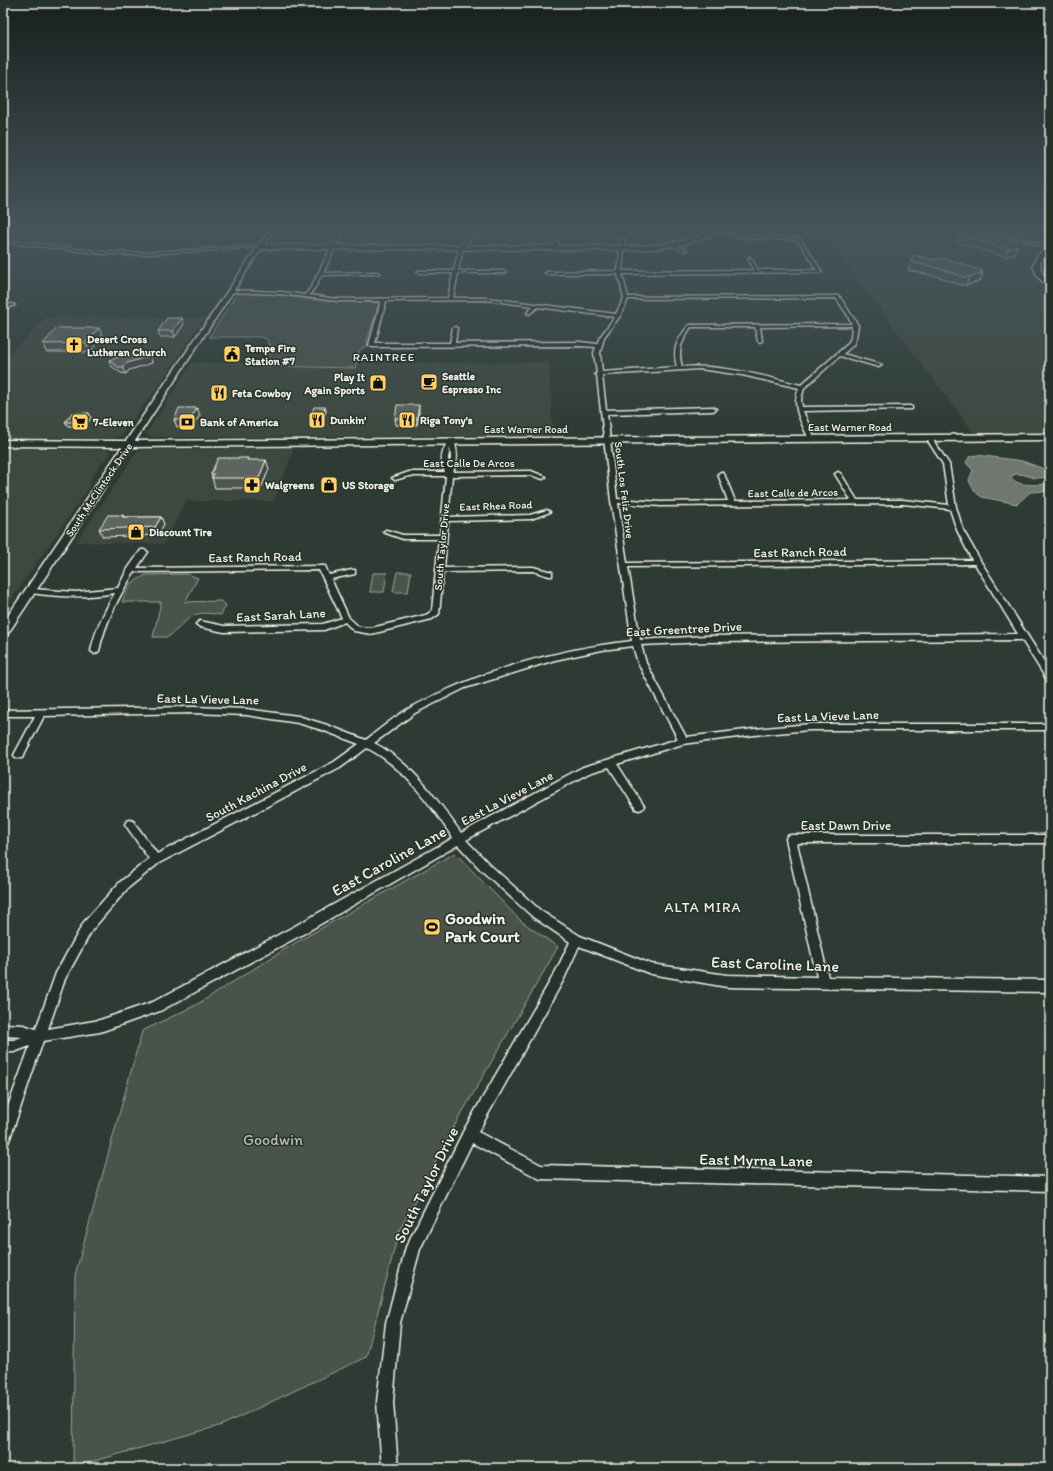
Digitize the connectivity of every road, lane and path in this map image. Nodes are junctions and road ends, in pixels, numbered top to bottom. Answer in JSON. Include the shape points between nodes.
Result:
{"nodes":[{"id":1,"x":228,"y":296,"type":"edge"},
{"id":2,"x":297,"y":296,"type":"edge"},
{"id":3,"x":451,"y":296,"type":"edge"},
{"id":4,"x":305,"y":297,"type":"joint"},
{"id":5,"x":626,"y":298,"type":"joint"},
{"id":6,"x":384,"y":300,"type":"junction"},
{"id":7,"x":450,"y":300,"type":"junction"},
{"id":8,"x":13,"y":305,"type":"dead end"},
{"id":9,"x":537,"y":305,"type":"junction"},
{"id":10,"x":3,"y":308,"type":"edge"},
{"id":11,"x":529,"y":313,"type":"dead end"},
{"id":12,"x":618,"y":316,"type":"junction"},
{"id":13,"x":856,"y":325,"type":"junction"},
{"id":14,"x":757,"y":326,"type":"junction"},
{"id":15,"x":455,"y":328,"type":"dead end"},
{"id":16,"x":760,"y":341,"type":"dead end"},
{"id":17,"x":452,"y":345,"type":"junction"},
{"id":18,"x":598,"y":346,"type":"junction"},
{"id":19,"x":839,"y":354,"type":"junction"},
{"id":20,"x":879,"y":366,"type":"dead end"},
{"id":21,"x":680,"y":368,"type":"junction"},
{"id":22,"x":598,"y":374,"type":"junction"},
{"id":23,"x":802,"y":387,"type":"junction"},
{"id":24,"x":910,"y":408,"type":"dead end"},
{"id":25,"x":713,"y":409,"type":"dead end"},
{"id":26,"x":798,"y":409,"type":"junction"},
{"id":27,"x":604,"y":412,"type":"junction"},
{"id":28,"x":1050,"y":437,"type":"edge"},
{"id":29,"x":929,"y":438,"type":"junction"},
{"id":30,"x":812,"y":439,"type":"junction"},
{"id":31,"x":607,"y":440,"type":"junction"},
{"id":32,"x":451,"y":441,"type":"junction"},
{"id":33,"x":3,"y":443,"type":"edge"},
{"id":34,"x":129,"y":444,"type":"junction"},
{"id":35,"x":449,"y":474,"type":"junction"},
{"id":36,"x":721,"y":474,"type":"dead end"},
{"id":37,"x":838,"y":474,"type":"dead end"},
{"id":38,"x":543,"y":477,"type":"dead end"},
{"id":39,"x":395,"y":478,"type":"dead end"},
{"id":40,"x":614,"y":502,"type":"junction"},
{"id":41,"x":855,"y":502,"type":"junction"},
{"id":42,"x":732,"y":503,"type":"junction"},
{"id":43,"x":953,"y":506,"type":"junction"},
{"id":44,"x":547,"y":512,"type":"dead end"},
{"id":45,"x":444,"y":518,"type":"junction"},
{"id":46,"x":386,"y":532,"type":"dead end"},
{"id":47,"x":443,"y":537,"type":"junction"},
{"id":48,"x":144,"y":552,"type":"dead end"},
{"id":49,"x":977,"y":562,"type":"junction"},
{"id":50,"x":623,"y":565,"type":"junction"},
{"id":51,"x":131,"y":570,"type":"junction"},
{"id":52,"x":441,"y":570,"type":"junction"},
{"id":53,"x":352,"y":572,"type":"dead end"},
{"id":54,"x":549,"y":574,"type":"dead end"},
{"id":55,"x":327,"y":578,"type":"junction"},
{"id":56,"x":120,"y":590,"type":"junction"},
{"id":57,"x":31,"y":591,"type":"junction"},
{"id":58,"x":346,"y":619,"type":"junction"},
{"id":59,"x":200,"y":624,"type":"dead end"},
{"id":60,"x":3,"y":632,"type":"edge"},
{"id":61,"x":1025,"y":637,"type":"junction"},
{"id":62,"x":636,"y":643,"type":"junction"},
{"id":63,"x":95,"y":651,"type":"dead end"},
{"id":64,"x":1050,"y":678,"type":"edge"},
{"id":65,"x":3,"y":713,"type":"edge"},
{"id":66,"x":42,"y":713,"type":"junction"},
{"id":67,"x":1050,"y":727,"type":"edge"},
{"id":68,"x":683,"y":741,"type":"junction"},
{"id":69,"x":366,"y":744,"type":"junction"},
{"id":70,"x":19,"y":755,"type":"dead end"},
{"id":71,"x":611,"y":763,"type":"junction"},
{"id":72,"x":639,"y":806,"type":"dead end"},
{"id":73,"x":130,"y":824,"type":"dead end"},
{"id":74,"x":459,"y":839,"type":"junction"},
{"id":75,"x":1050,"y":839,"type":"edge"},
{"id":76,"x":155,"y":860,"type":"junction"},
{"id":77,"x":576,"y":940,"type":"junction"},
{"id":78,"x":824,"y":983,"type":"junction"},
{"id":79,"x":1050,"y":986,"type":"edge"},
{"id":80,"x":3,"y":1030,"type":"edge"},
{"id":81,"x":39,"y":1036,"type":"junction"},
{"id":82,"x":3,"y":1046,"type":"edge"},
{"id":83,"x":469,"y":1135,"type":"junction"},
{"id":84,"x":3,"y":1138,"type":"edge"},
{"id":85,"x":1050,"y":1184,"type":"edge"},
{"id":86,"x":390,"y":1468,"type":"edge"}],
"edges":[{"from":1,"to":34,"type":"main road","name":"South McClintock Drive"},
{"from":2,"to":4,"type":"street"},
{"from":3,"to":7,"type":"street"},
{"from":4,"to":6,"type":"street"},
{"from":5,"to":12,"type":"street","name":"South Los Feliz Drive"},
{"from":5,"to":13,"type":"street","via":[[837,297]]},
{"from":6,"to":7,"type":"street"},
{"from":6,"to":17,"type":"street","via":[[372,345]]},
{"from":7,"to":9,"type":"street","via":[[486,299]]},
{"from":8,"to":10,"type":"street"},
{"from":9,"to":11,"type":"street"},
{"from":9,"to":12,"type":"street"},
{"from":12,"to":18,"type":"street","name":"South Los Feliz Drive"},
{"from":13,"to":14,"type":"street"},
{"from":13,"to":19,"type":"street","via":[[856,336]]},
{"from":14,"to":16,"type":"street"},
{"from":14,"to":21,"type":"street","via":[[690,326],[680,341],[676,354]]},
{"from":15,"to":17,"type":"street"},
{"from":17,"to":18,"type":"street"},
{"from":18,"to":22,"type":"street","name":"South Los Feliz Drive"},
{"from":19,"to":20,"type":"street"},
{"from":19,"to":23,"type":"street"},
{"from":21,"to":22,"type":"street"},
{"from":21,"to":23,"type":"street","via":[[720,369]]},
{"from":22,"to":27,"type":"street","name":"South Los Feliz Drive"},
{"from":23,"to":26,"type":"street"},
{"from":24,"to":26,"type":"street"},
{"from":25,"to":27,"type":"street"},
{"from":26,"to":30,"type":"street"},
{"from":27,"to":31,"type":"street","name":"South Los Feliz Drive"},
{"from":28,"to":29,"type":"main road","name":"East Warner Road"},
{"from":29,"to":30,"type":"main road","name":"East Warner Road"},
{"from":29,"to":43,"type":"street","via":[[946,464]]},
{"from":30,"to":31,"type":"main road","name":"East Warner Road"},
{"from":31,"to":32,"type":"main road","name":"East Warner Road"},
{"from":31,"to":40,"type":"street","name":"South Los Feliz Drive"},
{"from":32,"to":34,"type":"main road","name":"East Warner Road"},
{"from":32,"to":35,"type":"street","name":"South Taylor Drive","via":[[454,449],[454,467]]},
{"from":33,"to":34,"type":"main road","name":"East Warner Road"},
{"from":34,"to":57,"type":"main road","name":"South McClintock Drive"},
{"from":35,"to":38,"type":"street","name":"East Calle De Arcos","via":[[531,473]]},
{"from":35,"to":39,"type":"street","name":"East Calle De Arcos","via":[[409,474]]},
{"from":35,"to":45,"type":"street","name":"South Taylor Drive"},
{"from":36,"to":42,"type":"street","name":"East Calle de Arcos"},
{"from":37,"to":41,"type":"street","name":"East Calle de Arcos"},
{"from":40,"to":42,"type":"street","name":"East Calle de Arcos"},
{"from":40,"to":50,"type":"street","name":"South Los Feliz Drive"},
{"from":41,"to":42,"type":"street","name":"East Calle de Arcos"},
{"from":41,"to":43,"type":"street","name":"East Calle de Arcos","via":[[924,502]]},
{"from":43,"to":49,"type":"street","via":[[960,530]]},
{"from":44,"to":45,"type":"street","name":"East Rhea Road","via":[[531,517]]},
{"from":45,"to":47,"type":"street","name":"South Taylor Drive"},
{"from":46,"to":47,"type":"street","via":[[403,537]]},
{"from":47,"to":52,"type":"street","name":"South Taylor Drive"},
{"from":48,"to":51,"type":"street"},
{"from":49,"to":50,"type":"street","name":"East Ranch Road"},
{"from":49,"to":61,"type":"street"},
{"from":50,"to":62,"type":"street","name":"South Los Feliz Drive"},
{"from":51,"to":55,"type":"street","name":"East Ranch Road","via":[[322,568]]},
{"from":51,"to":56,"type":"street"},
{"from":52,"to":54,"type":"street","via":[[533,569]]},
{"from":52,"to":58,"type":"street","name":"South Taylor Drive","via":[[436,612],[429,617],[371,631],[357,629]]},
{"from":53,"to":55,"type":"street"},
{"from":55,"to":58,"type":"street","name":"East Ranch Road"},
{"from":56,"to":57,"type":"street","via":[[100,594],[48,594]]},
{"from":56,"to":63,"type":"street","via":[[96,638]]},
{"from":57,"to":60,"type":"main road","name":"South McClintock Drive"},
{"from":58,"to":59,"type":"street","name":"East Sarah Lane","via":[[324,627],[224,629]]},
{"from":61,"to":62,"type":"street","name":"East Greentree Drive","via":[[706,639]]},
{"from":61,"to":64,"type":"street"},
{"from":62,"to":68,"type":"street","name":"South Los Feliz Drive","via":[[642,663]]},
{"from":62,"to":69,"type":"street","name":"East Greentree Drive","via":[[554,657],[462,686],[412,711]]},
{"from":65,"to":66,"type":"street","name":"East La Vieve Lane"},
{"from":66,"to":69,"type":"street","name":"East La Vieve Lane","via":[[224,709],[261,712],[308,722]]},
{"from":66,"to":70,"type":"street"},
{"from":67,"to":68,"type":"street","name":"East La Vieve Lane","via":[[810,727]]},
{"from":68,"to":71,"type":"street","name":"East La Vieve Lane"},
{"from":69,"to":74,"type":"street","name":"East La Vieve Lane","via":[[392,760],[412,779],[439,809]]},
{"from":69,"to":76,"type":"street","name":"South Kachina Drive","via":[[336,765]]},
{"from":71,"to":72,"type":"street"},
{"from":71,"to":74,"type":"street","name":"East La Vieve Lane","via":[[586,770]]},
{"from":73,"to":76,"type":"street"},
{"from":74,"to":77,"type":"street","name":"East Caroline Lane","via":[[485,868],[537,914]]},
{"from":74,"to":81,"type":"street","name":"East Caroline Lane","via":[[299,930],[156,1007],[100,1026]]},
{"from":75,"to":78,"type":"street","name":"East Dawn Drive","via":[[791,839]]},
{"from":76,"to":81,"type":"street","name":"South Kachina Drive","via":[[124,885],[88,926],[60,977]]},
{"from":77,"to":78,"type":"street","name":"East Caroline Lane","via":[[651,969],[727,981]]},
{"from":77,"to":83,"type":"street","name":"South Taylor Drive","via":[[560,975]]},
{"from":78,"to":79,"type":"street","name":"East Caroline Lane"},
{"from":80,"to":81,"type":"street","name":"East Caroline Lane","via":[[24,1030]]},
{"from":81,"to":82,"type":"street","name":"East Caroline Lane","via":[[14,1046]]},
{"from":81,"to":84,"type":"street","name":"South Kachina Drive"},
{"from":83,"to":85,"type":"street","name":"East Myrna Lane","via":[[540,1172]]},
{"from":83,"to":86,"type":"street","name":"South Taylor Drive","via":[[413,1247],[393,1323],[385,1402]]}]}
